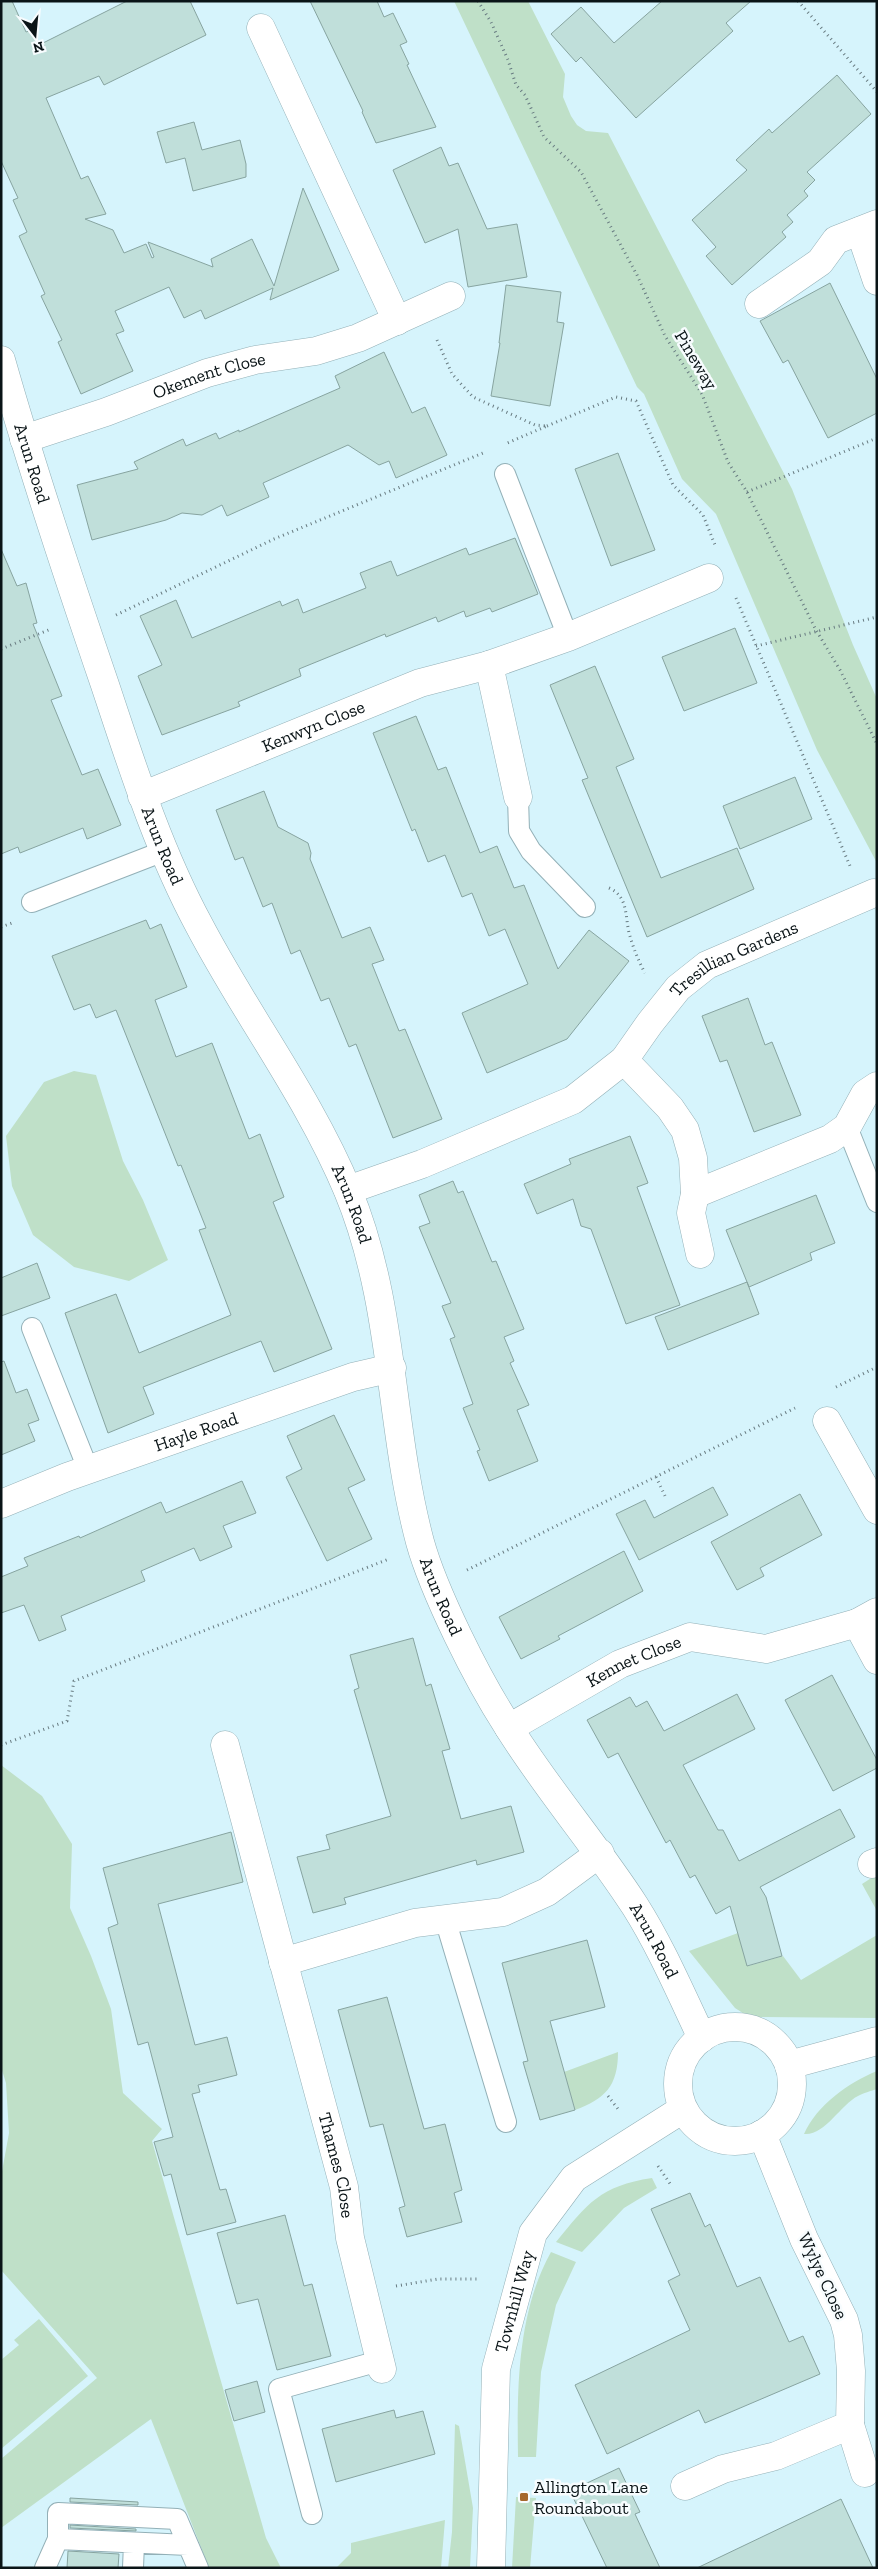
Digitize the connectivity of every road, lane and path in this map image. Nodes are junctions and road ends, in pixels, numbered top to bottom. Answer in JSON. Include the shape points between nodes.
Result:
{"nodes":[{"id":1,"x":478,"y":1,"type":"edge"},
{"id":2,"x":798,"y":1,"type":"edge"},
{"id":3,"x":261,"y":28,"type":"dead end"},
{"id":4,"x":877,"y":92,"type":"edge"},
{"id":5,"x":868,"y":227,"type":"edge"},
{"id":6,"x":877,"y":281,"type":"edge"},
{"id":7,"x":451,"y":296,"type":"dead end"},
{"id":8,"x":759,"y":304,"type":"dead end"},
{"id":9,"x":423,"y":309,"type":"junction"},
{"id":10,"x":397,"y":322,"type":"junction"},
{"id":11,"x":1,"y":360,"type":"edge"},
{"id":12,"x":547,"y":426,"type":"junction"},
{"id":13,"x":877,"y":438,"type":"edge"},
{"id":14,"x":24,"y":439,"type":"junction"},
{"id":15,"x":502,"y":445,"type":"dead end"},
{"id":16,"x":492,"y":449,"type":"dead end"},
{"id":17,"x":506,"y":474,"type":"dead end"},
{"id":18,"x":747,"y":492,"type":"junction"},
{"id":19,"x":717,"y":575,"type":"junction"},
{"id":20,"x":877,"y":617,"type":"edge"},
{"id":21,"x":84,"y":623,"type":"junction"},
{"id":22,"x":816,"y":630,"type":"junction"},
{"id":23,"x":568,"y":637,"type":"junction"},
{"id":24,"x":756,"y":646,"type":"junction"},
{"id":25,"x":1,"y":649,"type":"edge"},
{"id":26,"x":489,"y":665,"type":"junction"},
{"id":27,"x":877,"y":744,"type":"edge"},
{"id":28,"x":142,"y":796,"type":"junction"},
{"id":29,"x":518,"y":797,"type":"joint"},
{"id":30,"x":164,"y":851,"type":"junction"},
{"id":31,"x":869,"y":895,"type":"joint"},
{"id":32,"x":32,"y":902,"type":"dead end"},
{"id":33,"x":585,"y":907,"type":"dead end"},
{"id":34,"x":624,"y":1060,"type":"junction"},
{"id":35,"x":877,"y":1086,"type":"edge"},
{"id":36,"x":847,"y":1127,"type":"junction"},
{"id":37,"x":348,"y":1190,"type":"junction"},
{"id":38,"x":695,"y":1194,"type":"junction"},
{"id":39,"x":877,"y":1202,"type":"edge"},
{"id":40,"x":700,"y":1254,"type":"dead end"},
{"id":41,"x":32,"y":1328,"type":"dead end"},
{"id":42,"x":877,"y":1367,"type":"edge"},
{"id":43,"x":392,"y":1368,"type":"junction"},
{"id":44,"x":830,"y":1391,"type":"dead end"},
{"id":45,"x":796,"y":1408,"type":"dead end"},
{"id":46,"x":827,"y":1421,"type":"dead end"},
{"id":47,"x":88,"y":1469,"type":"junction"},
{"id":48,"x":656,"y":1477,"type":"junction"},
{"id":49,"x":666,"y":1498,"type":"dead end"},
{"id":50,"x":1,"y":1504,"type":"edge"},
{"id":51,"x":877,"y":1510,"type":"edge"},
{"id":52,"x":421,"y":1546,"type":"junction"},
{"id":53,"x":437,"y":1585,"type":"junction"},
{"id":54,"x":867,"y":1617,"type":"edge"},
{"id":55,"x":877,"y":1660,"type":"edge"},
{"id":56,"x":509,"y":1728,"type":"junction"},
{"id":57,"x":225,"y":1744,"type":"dead end"},
{"id":58,"x":1,"y":1745,"type":"edge"},
{"id":59,"x":600,"y":1853,"type":"junction"},
{"id":60,"x":445,"y":1919,"type":"junction"},
{"id":61,"x":283,"y":1962,"type":"junction"},
{"id":62,"x":702,"y":2038,"type":"junction"},
{"id":63,"x":877,"y":2041,"type":"edge"},
{"id":64,"x":789,"y":2065,"type":"junction"},
{"id":65,"x":683,"y":2110,"type":"junction"},
{"id":66,"x":506,"y":2122,"type":"dead end"},
{"id":67,"x":762,"y":2134,"type":"junction"},
{"id":68,"x":477,"y":2279,"type":"dead end"},
{"id":69,"x":388,"y":2288,"type":"dead end"},
{"id":70,"x":380,"y":2365,"type":"joint"},
{"id":71,"x":850,"y":2425,"type":"junction"},
{"id":72,"x":865,"y":2473,"type":"dead end"},
{"id":73,"x":684,"y":2486,"type":"dead end"},
{"id":74,"x":312,"y":2514,"type":"dead end"},
{"id":75,"x":58,"y":2539,"type":"junction"},
{"id":76,"x":134,"y":2543,"type":"junction"},
{"id":77,"x":188,"y":2545,"type":"junction"},
{"id":78,"x":45,"y":2568,"type":"edge"},
{"id":79,"x":133,"y":2568,"type":"edge"},
{"id":80,"x":198,"y":2568,"type":"edge"},
{"id":81,"x":491,"y":2568,"type":"edge"}],
"edges":[{"from":1,"to":18,"type":"path","name":"Pineway","via":[[491,22],[516,85],[525,95],[544,138],[580,172],[628,258],[666,336],[702,394],[728,462]]},
{"from":2,"to":4,"type":"path"},
{"from":3,"to":10,"type":"street"},
{"from":5,"to":6,"type":"street"},
{"from":5,"to":8,"type":"street","via":[[836,240],[820,262]]},
{"from":7,"to":9,"type":"street","name":"Okement Close"},
{"from":9,"to":10,"type":"street","name":"Okement Close"},
{"from":9,"to":12,"type":"path","via":[[452,374],[473,397],[535,424]]},
{"from":10,"to":14,"type":"street","name":"Okement Close","via":[[316,351],[256,360],[207,374]]},
{"from":11,"to":14,"type":"street","name":"Arun Road"},
{"from":12,"to":15,"type":"path"},
{"from":12,"to":19,"type":"path","via":[[616,397],[636,401],[673,486],[703,516]]},
{"from":13,"to":18,"type":"path"},
{"from":14,"to":21,"type":"street","name":"Arun Road"},
{"from":16,"to":21,"type":"path","via":[[274,539]]},
{"from":17,"to":23,"type":"lane"},
{"from":18,"to":22,"type":"path","name":"Pineway"},
{"from":19,"to":23,"type":"street","name":"Kenwyn Close"},
{"from":19,"to":24,"type":"path"},
{"from":20,"to":22,"type":"path"},
{"from":21,"to":25,"type":"path"},
{"from":21,"to":28,"type":"street","name":"Arun Road"},
{"from":22,"to":24,"type":"path"},
{"from":22,"to":27,"type":"path","name":"Pineway"},
{"from":23,"to":26,"type":"street","name":"Kenwyn Close"},
{"from":24,"to":31,"type":"path"},
{"from":26,"to":28,"type":"street","name":"Kenwyn Close","via":[[420,683]]},
{"from":26,"to":29,"type":"street"},
{"from":28,"to":30,"type":"street","name":"Arun Road"},
{"from":29,"to":33,"type":"lane","via":[[519,831],[532,851]]},
{"from":30,"to":32,"type":"lane"},
{"from":30,"to":37,"type":"street","name":"Arun Road","via":[[199,926],[309,1112]]},
{"from":31,"to":34,"type":"street","name":"Tresillian Gardens","via":[[707,965],[678,988]]},
{"from":34,"to":37,"type":"street","name":"Tresillian Gardens","via":[[573,1100],[422,1164]]},
{"from":34,"to":38,"type":"street","via":[[670,1108],[685,1130],[693,1158]]},
{"from":35,"to":36,"type":"street","via":[[865,1094]]},
{"from":36,"to":38,"type":"street","via":[[830,1139]]},
{"from":36,"to":39,"type":"lane"},
{"from":37,"to":43,"type":"street","name":"Arun Road","via":[[375,1279]]},
{"from":38,"to":40,"type":"street","via":[[691,1213]]},
{"from":41,"to":47,"type":"lane"},
{"from":42,"to":44,"type":"path"},
{"from":43,"to":47,"type":"street","name":"Hayle Road","via":[[352,1377]]},
{"from":43,"to":52,"type":"street","name":"Arun Road","via":[[404,1468]]},
{"from":45,"to":48,"type":"path"},
{"from":46,"to":51,"type":"street"},
{"from":47,"to":50,"type":"street","name":"Hayle Road"},
{"from":48,"to":49,"type":"path"},
{"from":48,"to":53,"type":"path"},
{"from":52,"to":53,"type":"street","name":"Arun Road"},
{"from":52,"to":58,"type":"path","via":[[74,1681],[67,1721]]},
{"from":53,"to":56,"type":"street","name":"Arun Road","via":[[480,1681]]},
{"from":54,"to":55,"type":"street","name":"Kennet Close"},
{"from":54,"to":56,"type":"street","name":"Kennet Close","via":[[766,1649],[690,1637],[620,1664]]},
{"from":56,"to":59,"type":"street","name":"Arun Road"},
{"from":57,"to":61,"type":"street","name":"Thames Close"},
{"from":59,"to":60,"type":"street","via":[[547,1892],[503,1912]]},
{"from":59,"to":62,"type":"street","name":"Arun Road","via":[[639,1912]]},
{"from":60,"to":61,"type":"street","via":[[415,1923]]},
{"from":60,"to":66,"type":"lane"},
{"from":61,"to":70,"type":"street","name":"Thames Close","via":[[344,2187],[350,2238]]},
{"from":62,"to":64,"type":"street","via":[[718,2030],[735,2027],[752,2030],[768,2038]]},
{"from":62,"to":65,"type":"street","via":[[690,2048],[678,2078]]},
{"from":63,"to":64,"type":"street"},
{"from":64,"to":67,"type":"street","via":[[791,2089],[785,2112]]},
{"from":65,"to":67,"type":"street","via":[[709,2136],[727,2141],[745,2140]]},
{"from":65,"to":81,"type":"street","name":"Townhill Way","via":[[574,2178],[533,2233],[496,2369]]},
{"from":67,"to":71,"type":"street","name":"Wylye Close","via":[[804,2239],[844,2320],[852,2371]]},
{"from":68,"to":69,"type":"path","via":[[438,2279]]},
{"from":70,"to":74,"type":"lane","via":[[279,2389]]},
{"from":71,"to":72,"type":"street","name":"Wylye Close"},
{"from":71,"to":73,"type":"street","via":[[776,2456],[723,2469]]},
{"from":75,"to":76,"type":"lane"},
{"from":75,"to":77,"type":"lane","via":[[58,2513],[177,2519]]},
{"from":75,"to":78,"type":"lane"},
{"from":76,"to":77,"type":"lane"},
{"from":76,"to":79,"type":"lane"},
{"from":77,"to":80,"type":"lane"}]}
